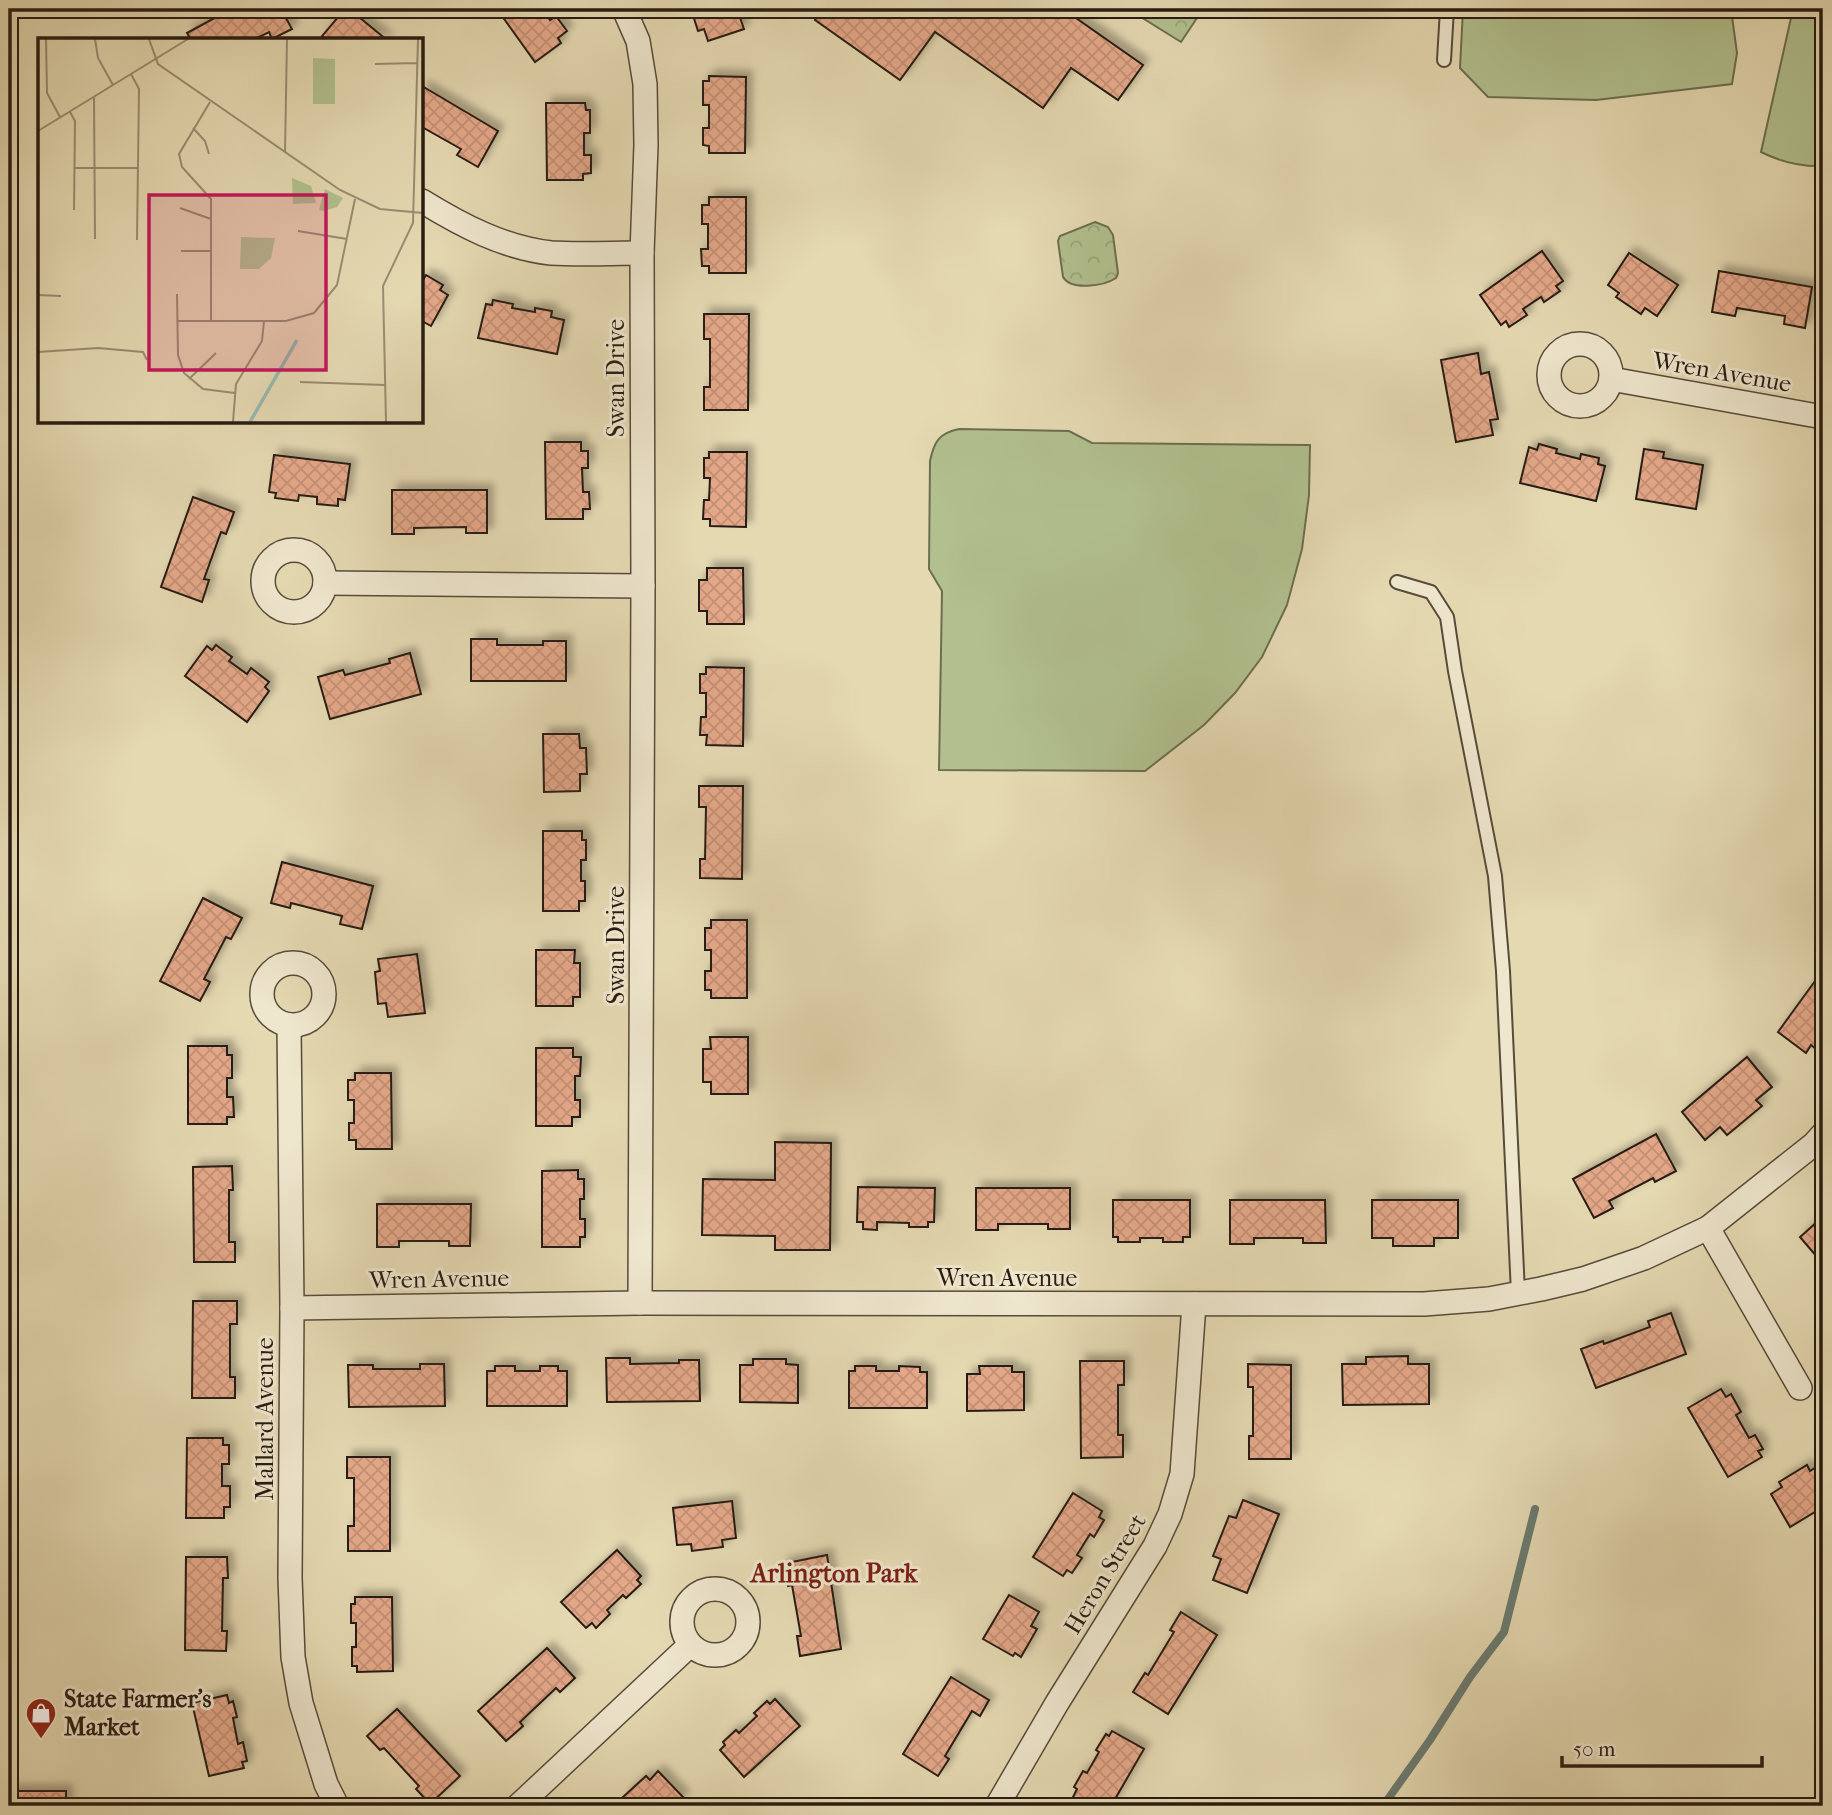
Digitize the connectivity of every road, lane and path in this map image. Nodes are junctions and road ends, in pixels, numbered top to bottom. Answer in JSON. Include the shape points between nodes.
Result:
{"nodes":[{"id":1,"x":624,"y":9,"type":"edge"},
{"id":2,"x":1447,"y":9,"type":"edge"},
{"id":3,"x":1444,"y":60,"type":"dead end"},
{"id":4,"x":424,"y":202,"type":"edge"},
{"id":5,"x":642,"y":253,"type":"junction"},
{"id":6,"x":1611,"y":379,"type":"dead end"},
{"id":7,"x":1823,"y":417,"type":"edge"},
{"id":8,"x":1397,"y":582,"type":"dead end"},
{"id":9,"x":325,"y":583,"type":"dead end"},
{"id":10,"x":643,"y":586,"type":"junction"},
{"id":11,"x":289,"y":1025,"type":"dead end"},
{"id":12,"x":1823,"y":1134,"type":"edge"},
{"id":13,"x":1708,"y":1228,"type":"junction"},
{"id":14,"x":1518,"y":1293,"type":"junction"},
{"id":15,"x":640,"y":1303,"type":"junction"},
{"id":16,"x":1194,"y":1304,"type":"junction"},
{"id":17,"x":292,"y":1308,"type":"junction"},
{"id":18,"x":1800,"y":1388,"type":"dead end"},
{"id":19,"x":690,"y":1645,"type":"dead end"},
{"id":20,"x":337,"y":1806,"type":"edge"},
{"id":21,"x":518,"y":1806,"type":"edge"},
{"id":22,"x":997,"y":1806,"type":"edge"}],
"edges":[{"from":1,"to":5,"type":"street","name":"Swan Drive","via":[[638,41],[645,84]]},
{"from":2,"to":3,"type":"lane"},
{"from":4,"to":5,"type":"street","via":[[471,230],[522,247],[550,253]]},
{"from":5,"to":10,"type":"street","name":"Swan Drive"},
{"from":6,"to":7,"type":"street","name":"Wren Avenue"},
{"from":8,"to":14,"type":"lane","via":[[1431,592],[1447,617],[1494,876],[1503,971]]},
{"from":9,"to":10,"type":"street"},
{"from":10,"to":15,"type":"street","name":"Swan Drive"},
{"from":11,"to":17,"type":"street","name":"Mallard Avenue"},
{"from":12,"to":13,"type":"street","name":"Wren Avenue"},
{"from":13,"to":14,"type":"street","name":"Wren Avenue","via":[[1644,1258],[1583,1279]]},
{"from":13,"to":18,"type":"street"},
{"from":14,"to":16,"type":"street","name":"Wren Avenue","via":[[1424,1304]]},
{"from":15,"to":16,"type":"street","name":"Wren Avenue"},
{"from":15,"to":17,"type":"street","name":"Wren Avenue"},
{"from":16,"to":22,"type":"street","name":"Heron Street","via":[[1182,1474],[1170,1514]]},
{"from":17,"to":20,"type":"street","name":"Mallard Avenue","via":[[293,1657],[300,1703]]},
{"from":19,"to":21,"type":"street"}]}
